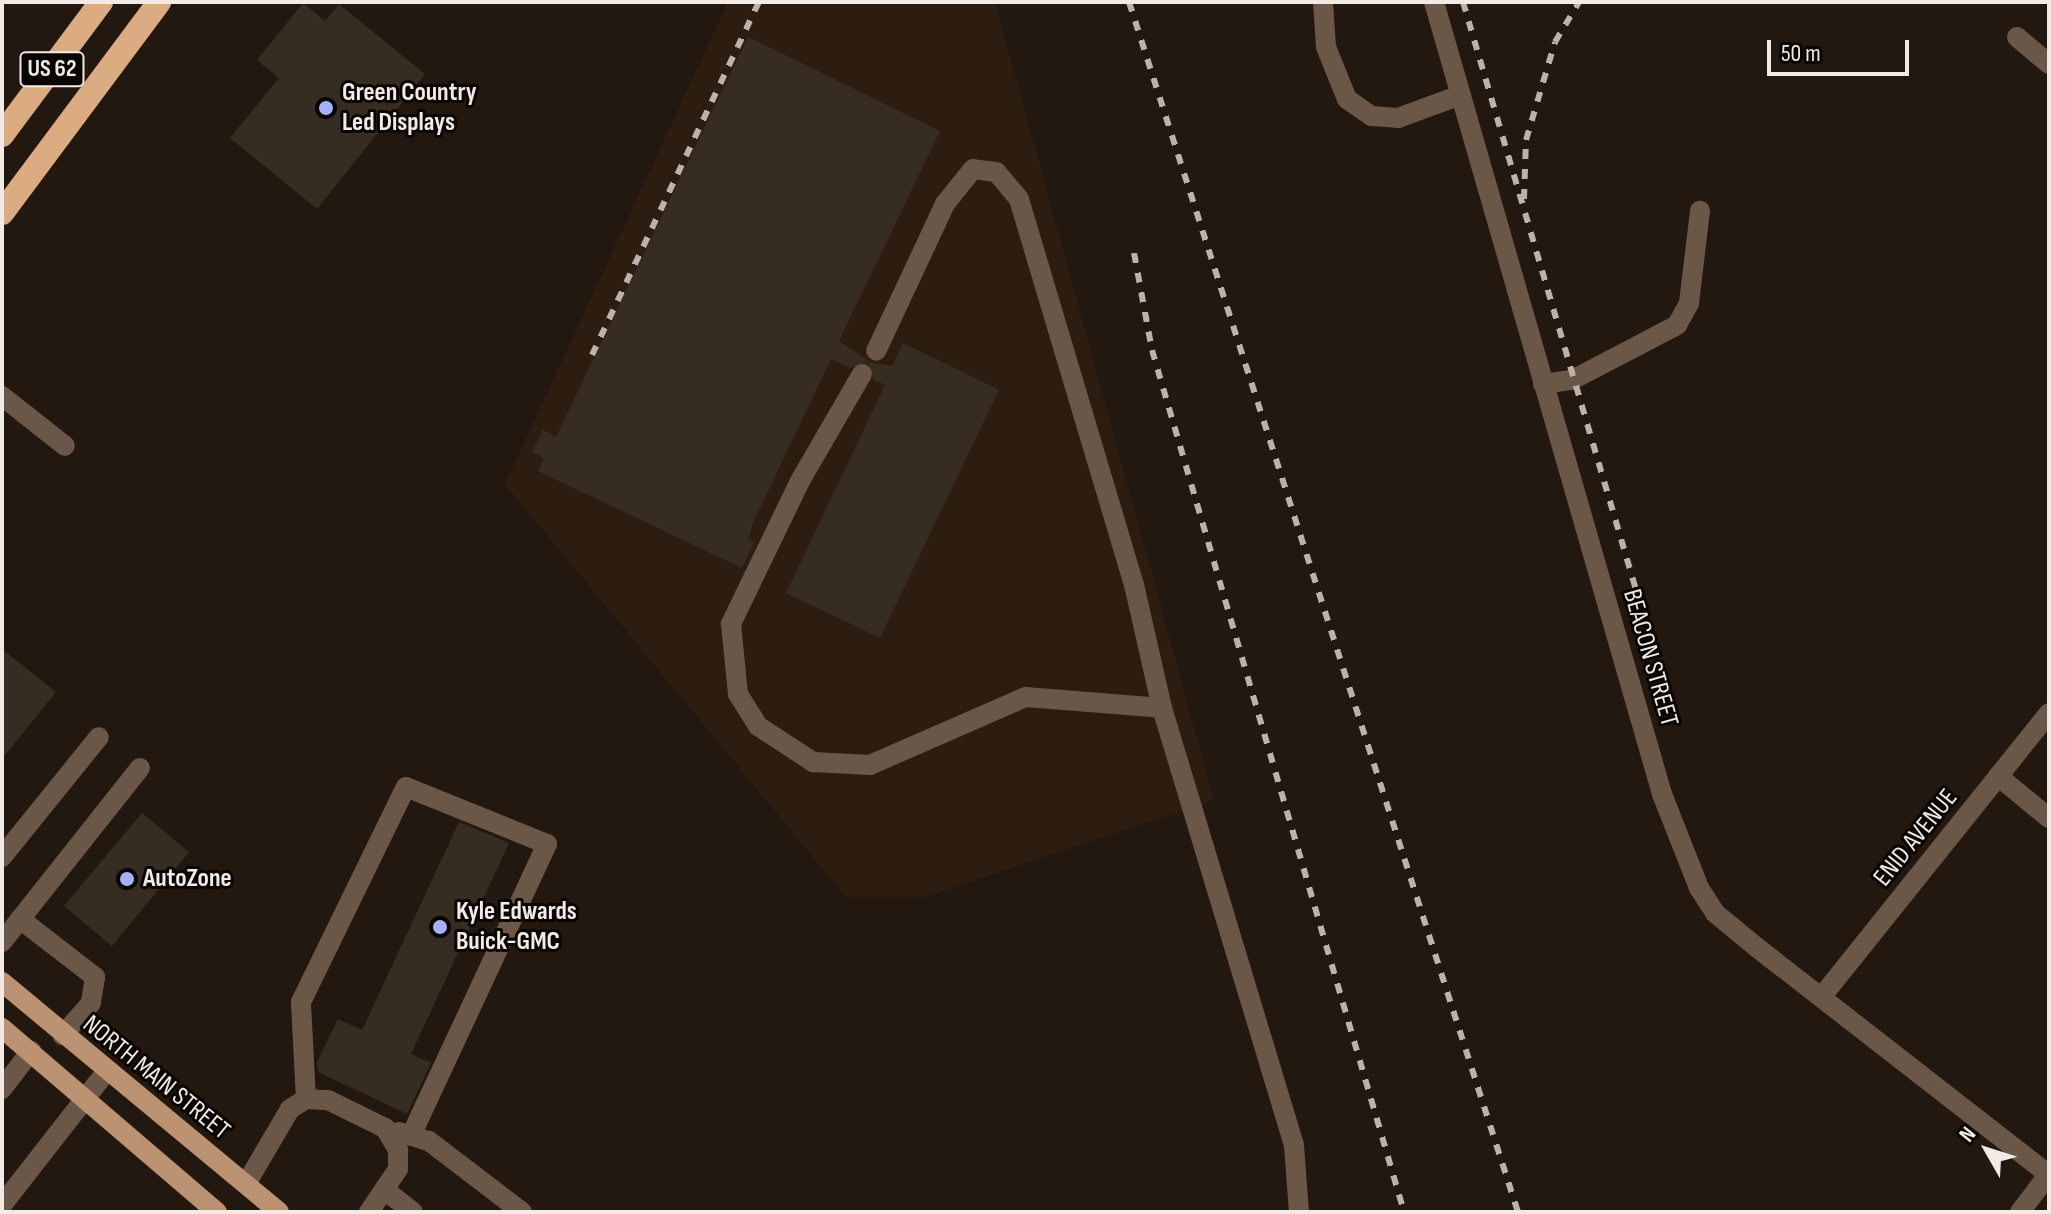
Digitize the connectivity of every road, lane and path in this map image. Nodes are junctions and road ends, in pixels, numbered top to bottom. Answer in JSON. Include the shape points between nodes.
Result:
{"nodes":[{"id":1,"x":101,"y":2,"type":"edge"},
{"id":2,"x":148,"y":2,"type":"edge"},
{"id":3,"x":159,"y":2,"type":"edge"},
{"id":4,"x":1323,"y":2,"type":"edge"},
{"id":5,"x":1434,"y":2,"type":"edge"},
{"id":6,"x":2017,"y":37,"type":"dead end"},
{"id":7,"x":118,"y":60,"type":"junction"},
{"id":8,"x":2049,"y":64,"type":"edge"},
{"id":9,"x":1461,"y":95,"type":"junction"},
{"id":10,"x":2,"y":135,"type":"edge"},
{"id":11,"x":1700,"y":211,"type":"dead end"},
{"id":12,"x":2,"y":213,"type":"edge"},
{"id":13,"x":876,"y":351,"type":"dead end"},
{"id":14,"x":862,"y":374,"type":"dead end"},
{"id":15,"x":1543,"y":384,"type":"junction"},
{"id":16,"x":2,"y":396,"type":"edge"},
{"id":17,"x":65,"y":446,"type":"dead end"},
{"id":18,"x":1162,"y":708,"type":"junction"},
{"id":19,"x":2049,"y":713,"type":"edge"},
{"id":20,"x":99,"y":737,"type":"dead end"},
{"id":21,"x":140,"y":768,"type":"dead end"},
{"id":22,"x":1998,"y":776,"type":"junction"},
{"id":23,"x":2049,"y":818,"type":"edge"},
{"id":24,"x":2,"y":857,"type":"edge"},
{"id":25,"x":20,"y":919,"type":"junction"},
{"id":26,"x":2,"y":942,"type":"edge"},
{"id":27,"x":2,"y":982,"type":"edge"},
{"id":28,"x":1823,"y":995,"type":"junction"},
{"id":29,"x":2,"y":1028,"type":"edge"},
{"id":30,"x":63,"y":1035,"type":"junction"},
{"id":31,"x":31,"y":1051,"type":"junction"},
{"id":32,"x":106,"y":1072,"type":"junction"},
{"id":33,"x":2,"y":1089,"type":"edge"},
{"id":34,"x":306,"y":1099,"type":"junction"},
{"id":35,"x":82,"y":1104,"type":"junction"},
{"id":36,"x":385,"y":1128,"type":"junction"},
{"id":37,"x":411,"y":1136,"type":"junction"},
{"id":38,"x":2049,"y":1175,"type":"edge"},
{"id":39,"x":246,"y":1184,"type":"junction"},
{"id":40,"x":386,"y":1191,"type":"junction"},
{"id":41,"x":2,"y":1205,"type":"edge"},
{"id":42,"x":217,"y":1212,"type":"edge"},
{"id":43,"x":279,"y":1212,"type":"edge"},
{"id":44,"x":369,"y":1212,"type":"edge"},
{"id":45,"x":413,"y":1212,"type":"edge"},
{"id":46,"x":522,"y":1212,"type":"edge"},
{"id":47,"x":1299,"y":1212,"type":"edge"},
{"id":48,"x":2020,"y":1212,"type":"edge"}],
"edges":[{"from":1,"to":10,"type":"highway","number":"US 62"},
{"from":2,"to":7,"type":"highway"},
{"from":3,"to":7,"type":"highway","number":"US 62"},
{"from":4,"to":9,"type":"street","via":[[1326,47],[1347,99],[1371,116],[1398,118]]},
{"from":5,"to":9,"type":"street","name":"BEACON STREET"},
{"from":6,"to":8,"type":"street"},
{"from":7,"to":12,"type":"highway","number":"US 62"},
{"from":9,"to":15,"type":"street","name":"BEACON STREET"},
{"from":11,"to":15,"type":"street","via":[[1689,303],[1677,325],[1572,380]]},
{"from":13,"to":18,"type":"street","via":[[945,204],[973,169],[996,172],[1019,199],[1134,585]]},
{"from":14,"to":18,"type":"street","via":[[800,481],[731,624],[738,694],[758,726],[813,762],[870,765],[1026,697]]},
{"from":15,"to":28,"type":"street","name":"BEACON STREET","via":[[1662,794],[1699,888],[1715,913]]},
{"from":16,"to":17,"type":"street"},
{"from":18,"to":47,"type":"street","via":[[1294,1146]]},
{"from":19,"to":22,"type":"street","name":"ENID AVENUE"},
{"from":20,"to":24,"type":"street"},
{"from":21,"to":25,"type":"street"},
{"from":22,"to":23,"type":"street"},
{"from":22,"to":28,"type":"street","name":"ENID AVENUE"},
{"from":25,"to":26,"type":"street"},
{"from":25,"to":30,"type":"street","via":[[95,977],[91,1003]]},
{"from":27,"to":30,"type":"main road","name":"NORTH MAIN STREET"},
{"from":28,"to":38,"type":"street","name":"BEACON STREET"},
{"from":29,"to":31,"type":"main road"},
{"from":30,"to":32,"type":"main road","name":"NORTH MAIN STREET"},
{"from":31,"to":33,"type":"street"},
{"from":31,"to":35,"type":"main road"},
{"from":32,"to":35,"type":"street"},
{"from":32,"to":39,"type":"main road","name":"NORTH MAIN STREET"},
{"from":34,"to":36,"type":"street","via":[[328,1100]]},
{"from":34,"to":37,"type":"street","via":[[301,1002],[406,787],[547,844]]},
{"from":34,"to":39,"type":"street","via":[[290,1109]]},
{"from":35,"to":41,"type":"street"},
{"from":35,"to":42,"type":"main road"},
{"from":36,"to":37,"type":"street"},
{"from":36,"to":40,"type":"street","via":[[398,1150]]},
{"from":37,"to":46,"type":"street","via":[[429,1141]]},
{"from":38,"to":48,"type":"street"},
{"from":39,"to":43,"type":"main road","name":"NORTH MAIN STREET"},
{"from":40,"to":44,"type":"street"},
{"from":40,"to":45,"type":"street"}]}
